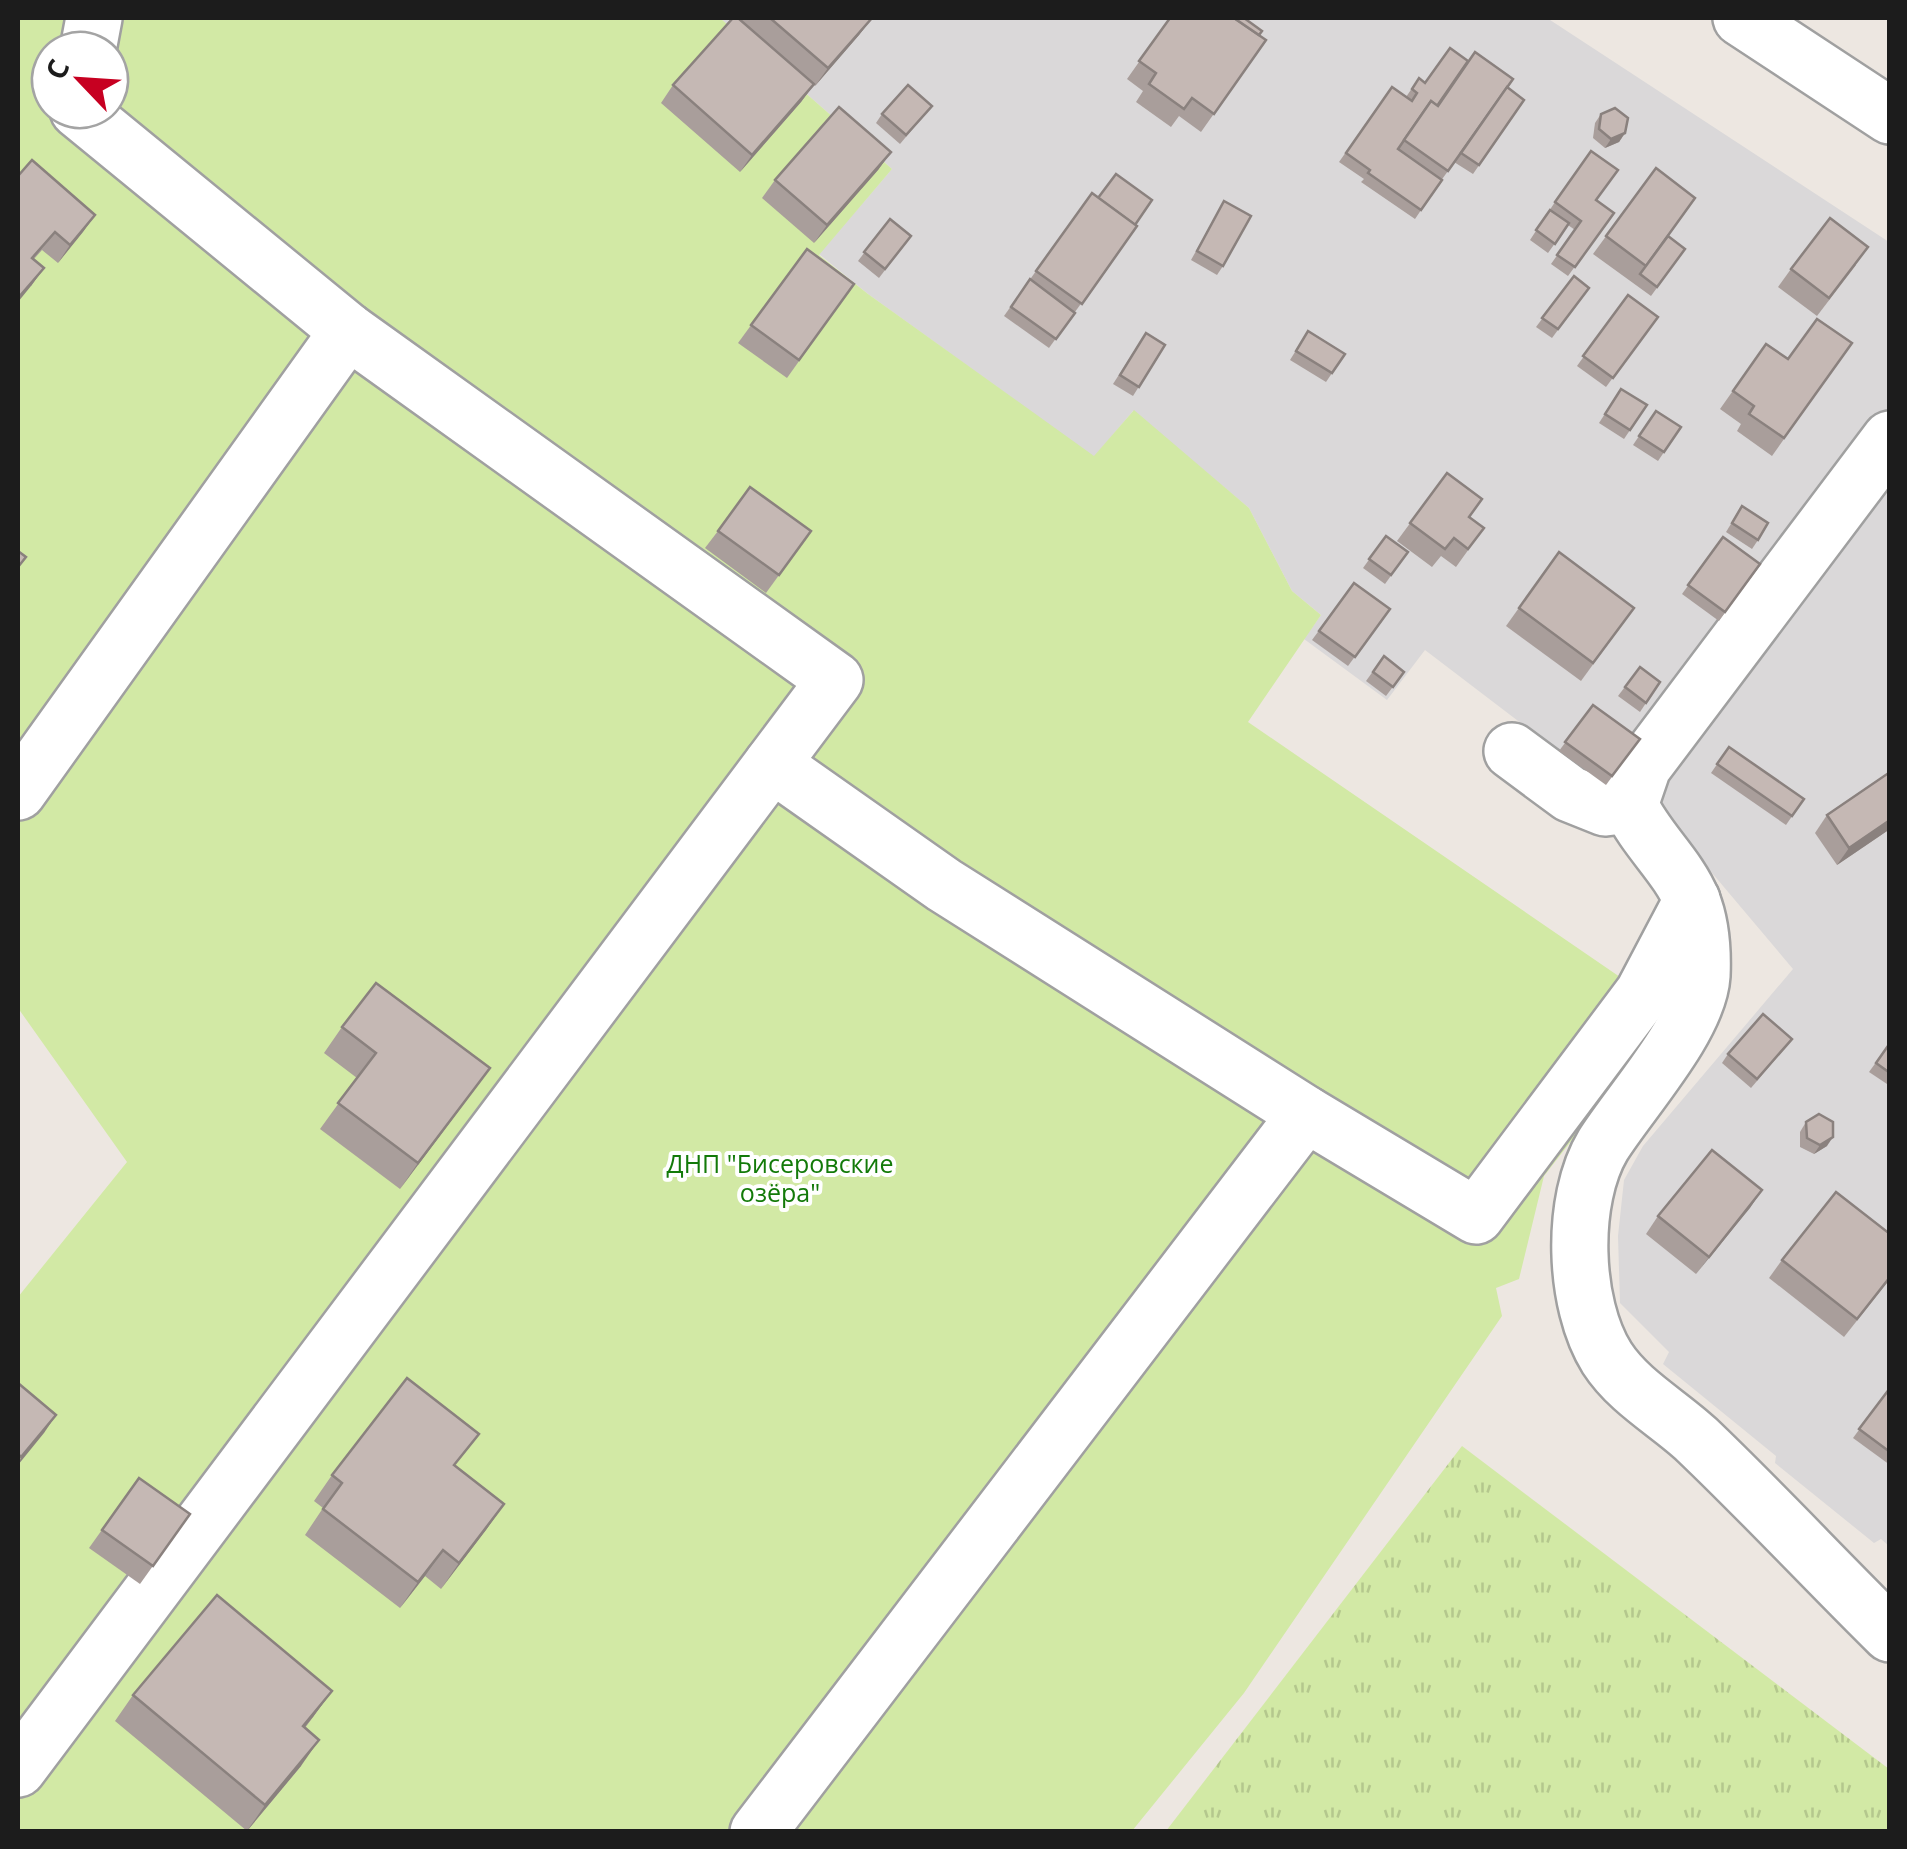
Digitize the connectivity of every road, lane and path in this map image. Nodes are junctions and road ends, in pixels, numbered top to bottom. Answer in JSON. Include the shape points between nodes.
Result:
{"nodes":[{"id":1,"x":1742,"y":18,"type":"edge"},
{"id":2,"x":1890,"y":116,"type":"edge"},
{"id":3,"x":102,"y":130,"type":"edge"},
{"id":4,"x":348,"y":331,"type":"junction"},
{"id":5,"x":1890,"y":439,"type":"edge"},
{"id":6,"x":1512,"y":751,"type":"dead end"},
{"id":7,"x":772,"y":764,"type":"junction"},
{"id":8,"x":18,"y":792,"type":"edge"},
{"id":9,"x":1630,"y":805,"type":"junction"},
{"id":10,"x":1692,"y":900,"type":"junction"},
{"id":11,"x":1306,"y":1114,"type":"junction"},
{"id":12,"x":1890,"y":1634,"type":"edge"},
{"id":13,"x":18,"y":1769,"type":"edge"},
{"id":14,"x":758,"y":1832,"type":"edge"}],
"edges":[{"from":1,"to":2,"type":"street"},
{"from":3,"to":4,"type":"street"},
{"from":4,"to":7,"type":"street","via":[[835,680]]},
{"from":4,"to":8,"type":"street"},
{"from":5,"to":9,"type":"street","via":[[1643,766]]},
{"from":6,"to":9,"type":"street","via":[[1570,794],[1605,808]]},
{"from":7,"to":11,"type":"street","via":[[944,885]]},
{"from":7,"to":13,"type":"street"},
{"from":9,"to":10,"type":"street"},
{"from":10,"to":11,"type":"street","via":[[1643,993],[1476,1216]]},
{"from":10,"to":12,"type":"street","via":[[1702,980],[1665,1059],[1601,1148],[1585,1206],[1585,1299],[1608,1359],[1638,1392],[1694,1438]]},
{"from":11,"to":14,"type":"street"}]}
